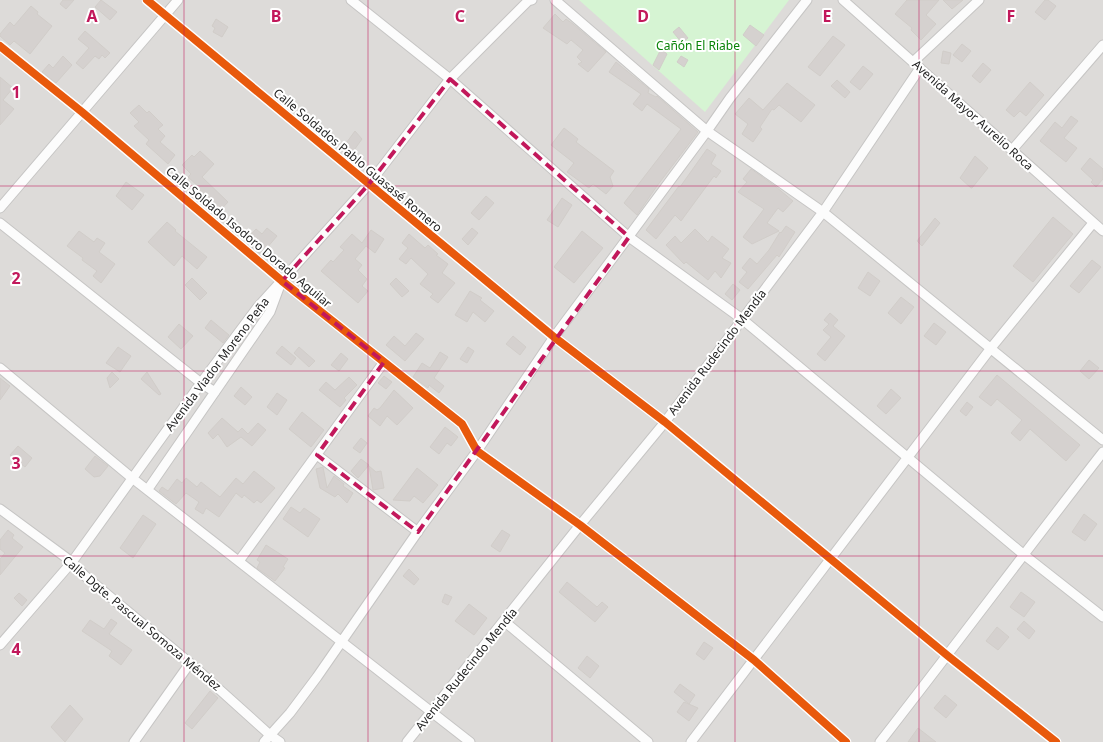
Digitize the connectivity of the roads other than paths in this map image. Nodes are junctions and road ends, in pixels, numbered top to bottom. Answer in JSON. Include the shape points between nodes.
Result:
{"nodes":[{"id":1,"x":147,"y":0,"type":"edge"},
{"id":2,"x":178,"y":0,"type":"edge"},
{"id":3,"x":351,"y":0,"type":"edge"},
{"id":4,"x":532,"y":0,"type":"edge"},
{"id":5,"x":555,"y":0,"type":"edge"},
{"id":6,"x":807,"y":0,"type":"edge"},
{"id":7,"x":843,"y":0,"type":"edge"},
{"id":8,"x":979,"y":0,"type":"edge"},
{"id":9,"x":166,"y":14,"type":"junction"},
{"id":10,"x":1103,"y":45,"type":"edge"},
{"id":11,"x":0,"y":46,"type":"edge"},
{"id":12,"x":913,"y":62,"type":"junction"},
{"id":13,"x":920,"y":68,"type":"junction"},
{"id":14,"x":450,"y":79,"type":"junction"},
{"id":15,"x":82,"y":112,"type":"junction"},
{"id":16,"x":707,"y":132,"type":"junction"},
{"id":17,"x":1012,"y":150,"type":"junction"},
{"id":18,"x":368,"y":184,"type":"junction"},
{"id":19,"x":0,"y":208,"type":"edge"},
{"id":20,"x":823,"y":212,"type":"junction"},
{"id":21,"x":0,"y":223,"type":"edge"},
{"id":22,"x":1093,"y":223,"type":"junction"},
{"id":23,"x":1103,"y":232,"type":"edge"},
{"id":24,"x":628,"y":237,"type":"junction"},
{"id":25,"x":282,"y":280,"type":"junction"},
{"id":26,"x":742,"y":319,"type":"junction"},
{"id":27,"x":554,"y":338,"type":"junction"},
{"id":28,"x":992,"y":348,"type":"junction"},
{"id":29,"x":384,"y":362,"type":"junction"},
{"id":30,"x":0,"y":368,"type":"edge"},
{"id":31,"x":201,"y":383,"type":"junction"},
{"id":32,"x":215,"y":392,"type":"junction"},
{"id":33,"x":664,"y":422,"type":"junction"},
{"id":34,"x":1103,"y":440,"type":"edge"},
{"id":35,"x":477,"y":451,"type":"junction"},
{"id":36,"x":1103,"y":452,"type":"edge"},
{"id":37,"x":316,"y":455,"type":"junction"},
{"id":38,"x":907,"y":458,"type":"junction"},
{"id":39,"x":132,"y":478,"type":"junction"},
{"id":40,"x":148,"y":489,"type":"junction"},
{"id":41,"x":0,"y":509,"type":"edge"},
{"id":42,"x":580,"y":525,"type":"junction"},
{"id":43,"x":418,"y":532,"type":"junction"},
{"id":44,"x":1023,"y":554,"type":"junction"},
{"id":45,"x":830,"y":559,"type":"junction"},
{"id":46,"x":239,"y":561,"type":"junction"},
{"id":47,"x":72,"y":562,"type":"junction"},
{"id":48,"x":1103,"y":617,"type":"edge"},
{"id":49,"x":504,"y":621,"type":"junction"},
{"id":50,"x":342,"y":641,"type":"junction"},
{"id":51,"x":0,"y":645,"type":"edge"},
{"id":52,"x":948,"y":656,"type":"junction"},
{"id":53,"x":754,"y":660,"type":"junction"},
{"id":54,"x":190,"y":663,"type":"junction"},
{"id":55,"x":432,"y":711,"type":"junction"},
{"id":56,"x":267,"y":739,"type":"edge"},
{"id":57,"x":134,"y":742,"type":"edge"},
{"id":58,"x":280,"y":742,"type":"edge"},
{"id":59,"x":407,"y":742,"type":"edge"},
{"id":60,"x":470,"y":742,"type":"edge"},
{"id":61,"x":648,"y":742,"type":"edge"},
{"id":62,"x":691,"y":742,"type":"edge"},
{"id":63,"x":846,"y":742,"type":"edge"},
{"id":64,"x":880,"y":742,"type":"edge"},
{"id":65,"x":1056,"y":742,"type":"edge"}],
"edges":[{"from":1,"to":9,"type":"street","name":"Calle Soldados Pablo Guasasé Romero"},
{"from":2,"to":9,"type":"street"},
{"from":3,"to":14,"type":"street"},
{"from":4,"to":14,"type":"street"},
{"from":5,"to":16,"type":"street"},
{"from":6,"to":16,"type":"street"},
{"from":7,"to":12,"type":"street","name":"Avenida Mayor Aurelio Roca"},
{"from":8,"to":12,"type":"street"},
{"from":9,"to":15,"type":"street"},
{"from":9,"to":18,"type":"street","name":"Calle Soldados Pablo Guasasé Romero"},
{"from":10,"to":17,"type":"street"},
{"from":11,"to":15,"type":"street","name":"Calle Soldado Isodoro Dorado Aguilar"},
{"from":12,"to":13,"type":"street","name":"Avenida Mayor Aurelio Roca"},
{"from":13,"to":17,"type":"street","name":"Avenida Mayor Aurelio Roca"},
{"from":13,"to":20,"type":"street","name":"Avenida Rudecindo Mendía"},
{"from":14,"to":18,"type":"street"},
{"from":14,"to":24,"type":"street"},
{"from":15,"to":19,"type":"street"},
{"from":15,"to":25,"type":"street","name":"Calle Soldado Isodoro Dorado Aguilar"},
{"from":16,"to":20,"type":"street"},
{"from":16,"to":24,"type":"street"},
{"from":17,"to":22,"type":"street","name":"Avenida Mayor Aurelio Roca"},
{"from":18,"to":25,"type":"street"},
{"from":18,"to":27,"type":"street","name":"Calle Soldados Pablo Guasasé Romero"},
{"from":20,"to":26,"type":"street","name":"Avenida Rudecindo Mendía"},
{"from":20,"to":28,"type":"street"},
{"from":21,"to":31,"type":"street"},
{"from":22,"to":23,"type":"street","name":"Avenida Mayor Aurelio Roca"},
{"from":22,"to":28,"type":"street"},
{"from":24,"to":26,"type":"street"},
{"from":24,"to":27,"type":"street"},
{"from":25,"to":29,"type":"street","name":"Calle Soldado Isodoro Dorado Aguilar"},
{"from":25,"to":31,"type":"street","name":"Avenida Viador Moreno Peña"},
{"from":25,"to":32,"type":"street","name":"Avenida Viador Moreno Peña","via":[[270,312]]},
{"from":26,"to":33,"type":"street","name":"Avenida Rudecindo Mendía"},
{"from":26,"to":38,"type":"street"},
{"from":27,"to":33,"type":"street","name":"Calle Soldados Pablo Guasasé Romero"},
{"from":27,"to":35,"type":"street"},
{"from":28,"to":34,"type":"street"},
{"from":28,"to":38,"type":"street"},
{"from":29,"to":35,"type":"street","name":"Calle Soldado Isodoro Dorado Aguilar","via":[[462,424]]},
{"from":29,"to":37,"type":"street"},
{"from":30,"to":39,"type":"street"},
{"from":31,"to":32,"type":"street"},
{"from":31,"to":39,"type":"street","name":"Avenida Viador Moreno Peña"},
{"from":32,"to":40,"type":"street","name":"Avenida Viador Moreno Peña"},
{"from":33,"to":42,"type":"street","name":"Avenida Rudecindo Mendía"},
{"from":33,"to":45,"type":"street","name":"Calle Soldados Pablo Guasasé Romero"},
{"from":35,"to":42,"type":"street"},
{"from":35,"to":43,"type":"street"},
{"from":36,"to":44,"type":"street"},
{"from":37,"to":43,"type":"street"},
{"from":37,"to":46,"type":"street"},
{"from":38,"to":44,"type":"street"},
{"from":38,"to":45,"type":"street"},
{"from":39,"to":40,"type":"street"},
{"from":39,"to":47,"type":"street","name":"Avenida Viador Moreno Peña"},
{"from":40,"to":46,"type":"street"},
{"from":41,"to":47,"type":"street","name":"Calle Dgte. Pascual Somoza Méndez"},
{"from":42,"to":49,"type":"street","name":"Avenida Rudecindo Mendía"},
{"from":42,"to":53,"type":"street"},
{"from":43,"to":50,"type":"street"},
{"from":44,"to":48,"type":"street"},
{"from":44,"to":52,"type":"street"},
{"from":45,"to":52,"type":"street","name":"Calle Soldados Pablo Guasasé Romero"},
{"from":45,"to":53,"type":"street"},
{"from":46,"to":50,"type":"street"},
{"from":47,"to":51,"type":"street","name":"Avenida Viador Moreno Peña"},
{"from":47,"to":54,"type":"street","name":"Calle Dgte. Pascual Somoza Méndez"},
{"from":49,"to":55,"type":"street","name":"Avenida Rudecindo Mendía"},
{"from":49,"to":61,"type":"street"},
{"from":50,"to":55,"type":"street"},
{"from":50,"to":56,"type":"street"},
{"from":52,"to":64,"type":"street"},
{"from":52,"to":65,"type":"street","name":"Calle Soldados Pablo Guasasé Romero"},
{"from":53,"to":62,"type":"street"},
{"from":53,"to":63,"type":"street"},
{"from":54,"to":56,"type":"street","name":"Calle Dgte. Pascual Somoza Méndez"},
{"from":54,"to":57,"type":"street"},
{"from":55,"to":59,"type":"street","name":"Avenida Rudecindo Mendía"},
{"from":55,"to":60,"type":"street"},
{"from":56,"to":58,"type":"street","name":"Calle Dgte. Pascual Somoza Méndez"}]}
